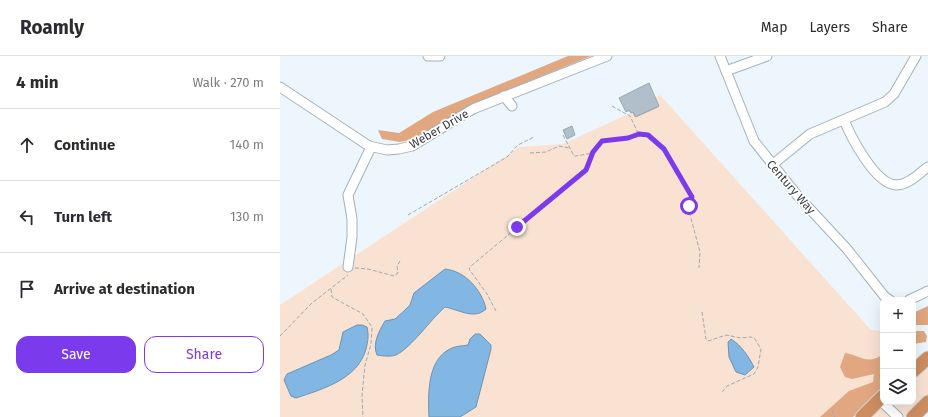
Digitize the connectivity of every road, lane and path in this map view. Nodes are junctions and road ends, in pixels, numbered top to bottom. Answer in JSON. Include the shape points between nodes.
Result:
{"nodes":[{"id":1,"x":607,"y":56,"type":"edge"},
{"id":2,"x":720,"y":56,"type":"edge"},
{"id":3,"x":767,"y":56,"type":"edge"},
{"id":4,"x":916,"y":56,"type":"edge"},
{"id":5,"x":726,"y":71,"type":"junction"},
{"id":6,"x":280,"y":87,"type":"edge"},
{"id":7,"x":612,"y":106,"type":"dead end"},
{"id":8,"x":844,"y":120,"type":"junction"},
{"id":9,"x":639,"y":134,"type":"junction"},
{"id":10,"x":563,"y":135,"type":"dead end"},
{"id":11,"x":534,"y":137,"type":"dead end"},
{"id":12,"x":371,"y":147,"type":"junction"},
{"id":13,"x":569,"y":148,"type":"junction"},
{"id":14,"x":593,"y":152,"type":"junction"},
{"id":15,"x":530,"y":153,"type":"dead end"},
{"id":16,"x":772,"y":165,"type":"junction"},
{"id":17,"x":928,"y":167,"type":"edge"},
{"id":18,"x":408,"y":215,"type":"dead end"},
{"id":19,"x":400,"y":261,"type":"dead end"},
{"id":20,"x":699,"y":268,"type":"dead end"},
{"id":21,"x":350,"y":269,"type":"junction"},
{"id":22,"x":330,"y":289,"type":"junction"},
{"id":23,"x":928,"y":291,"type":"edge"},
{"id":24,"x":885,"y":297,"type":"edge"},
{"id":25,"x":915,"y":297,"type":"edge"},
{"id":26,"x":496,"y":311,"type":"dead end"},
{"id":27,"x":702,"y":312,"type":"dead end"},
{"id":28,"x":280,"y":336,"type":"edge"},
{"id":29,"x":928,"y":358,"type":"edge"},
{"id":30,"x":915,"y":369,"type":"edge"},
{"id":31,"x":722,"y":392,"type":"dead end"},
{"id":32,"x":880,"y":399,"type":"edge"},
{"id":33,"x":928,"y":402,"type":"edge"},
{"id":34,"x":887,"y":405,"type":"edge"},
{"id":35,"x":832,"y":410,"type":"dead end"},
{"id":36,"x":363,"y":417,"type":"edge"},
{"id":37,"x":835,"y":417,"type":"edge"},
{"id":38,"x":862,"y":417,"type":"edge"},
{"id":39,"x":898,"y":417,"type":"edge"},
{"id":40,"x":913,"y":417,"type":"edge"}],
"edges":[{"from":1,"to":12,"type":"street","name":"Weber Drive","via":[[508,100],[473,109],[412,146],[387,150]]},
{"from":2,"to":5,"type":"street","name":"Century Way"},
{"from":3,"to":5,"type":"street"},
{"from":4,"to":8,"type":"street","via":[[894,94],[885,102]]},
{"from":5,"to":16,"type":"street","name":"Century Way","via":[[750,135]]},
{"from":6,"to":12,"type":"street","name":"Weber Drive","via":[[352,137]]},
{"from":7,"to":9,"type":"path","via":[[630,116]]},
{"from":8,"to":16,"type":"street","via":[[810,134]]},
{"from":8,"to":17,"type":"street","via":[[858,150],[884,180],[896,185],[908,182]]},
{"from":9,"to":14,"type":"path","via":[[602,141]]},
{"from":9,"to":20,"type":"path","via":[[648,135],[664,149],[692,197],[689,211],[700,252]]},
{"from":10,"to":13,"type":"path"},
{"from":11,"to":18,"type":"path","via":[[518,145],[507,157]]},
{"from":12,"to":21,"type":"street","via":[[348,195],[352,219]]},
{"from":13,"to":14,"type":"path","via":[[574,156]]},
{"from":13,"to":15,"type":"path","via":[[559,146],[546,152]]},
{"from":14,"to":26,"type":"path","via":[[586,170],[469,269]]},
{"from":16,"to":24,"type":"street","name":"Century Way","via":[[847,249]]},
{"from":19,"to":21,"type":"path","via":[[397,266],[398,273],[394,276],[368,269]]},
{"from":21,"to":22,"type":"path","via":[[346,277]]},
{"from":22,"to":28,"type":"path","via":[[312,303]]},
{"from":22,"to":36,"type":"path","via":[[332,297],[363,314],[372,328],[372,344],[365,365]]},
{"from":23,"to":25,"type":"street"},
{"from":27,"to":31,"type":"path","via":[[708,341],[726,335],[750,337],[755,339],[760,349],[758,367],[754,374],[727,386]]},
{"from":29,"to":30,"type":"highway"},
{"from":32,"to":38,"type":"highway"},
{"from":33,"to":40,"type":"highway"},
{"from":34,"to":39,"type":"street"},
{"from":35,"to":37,"type":"path"}]}
